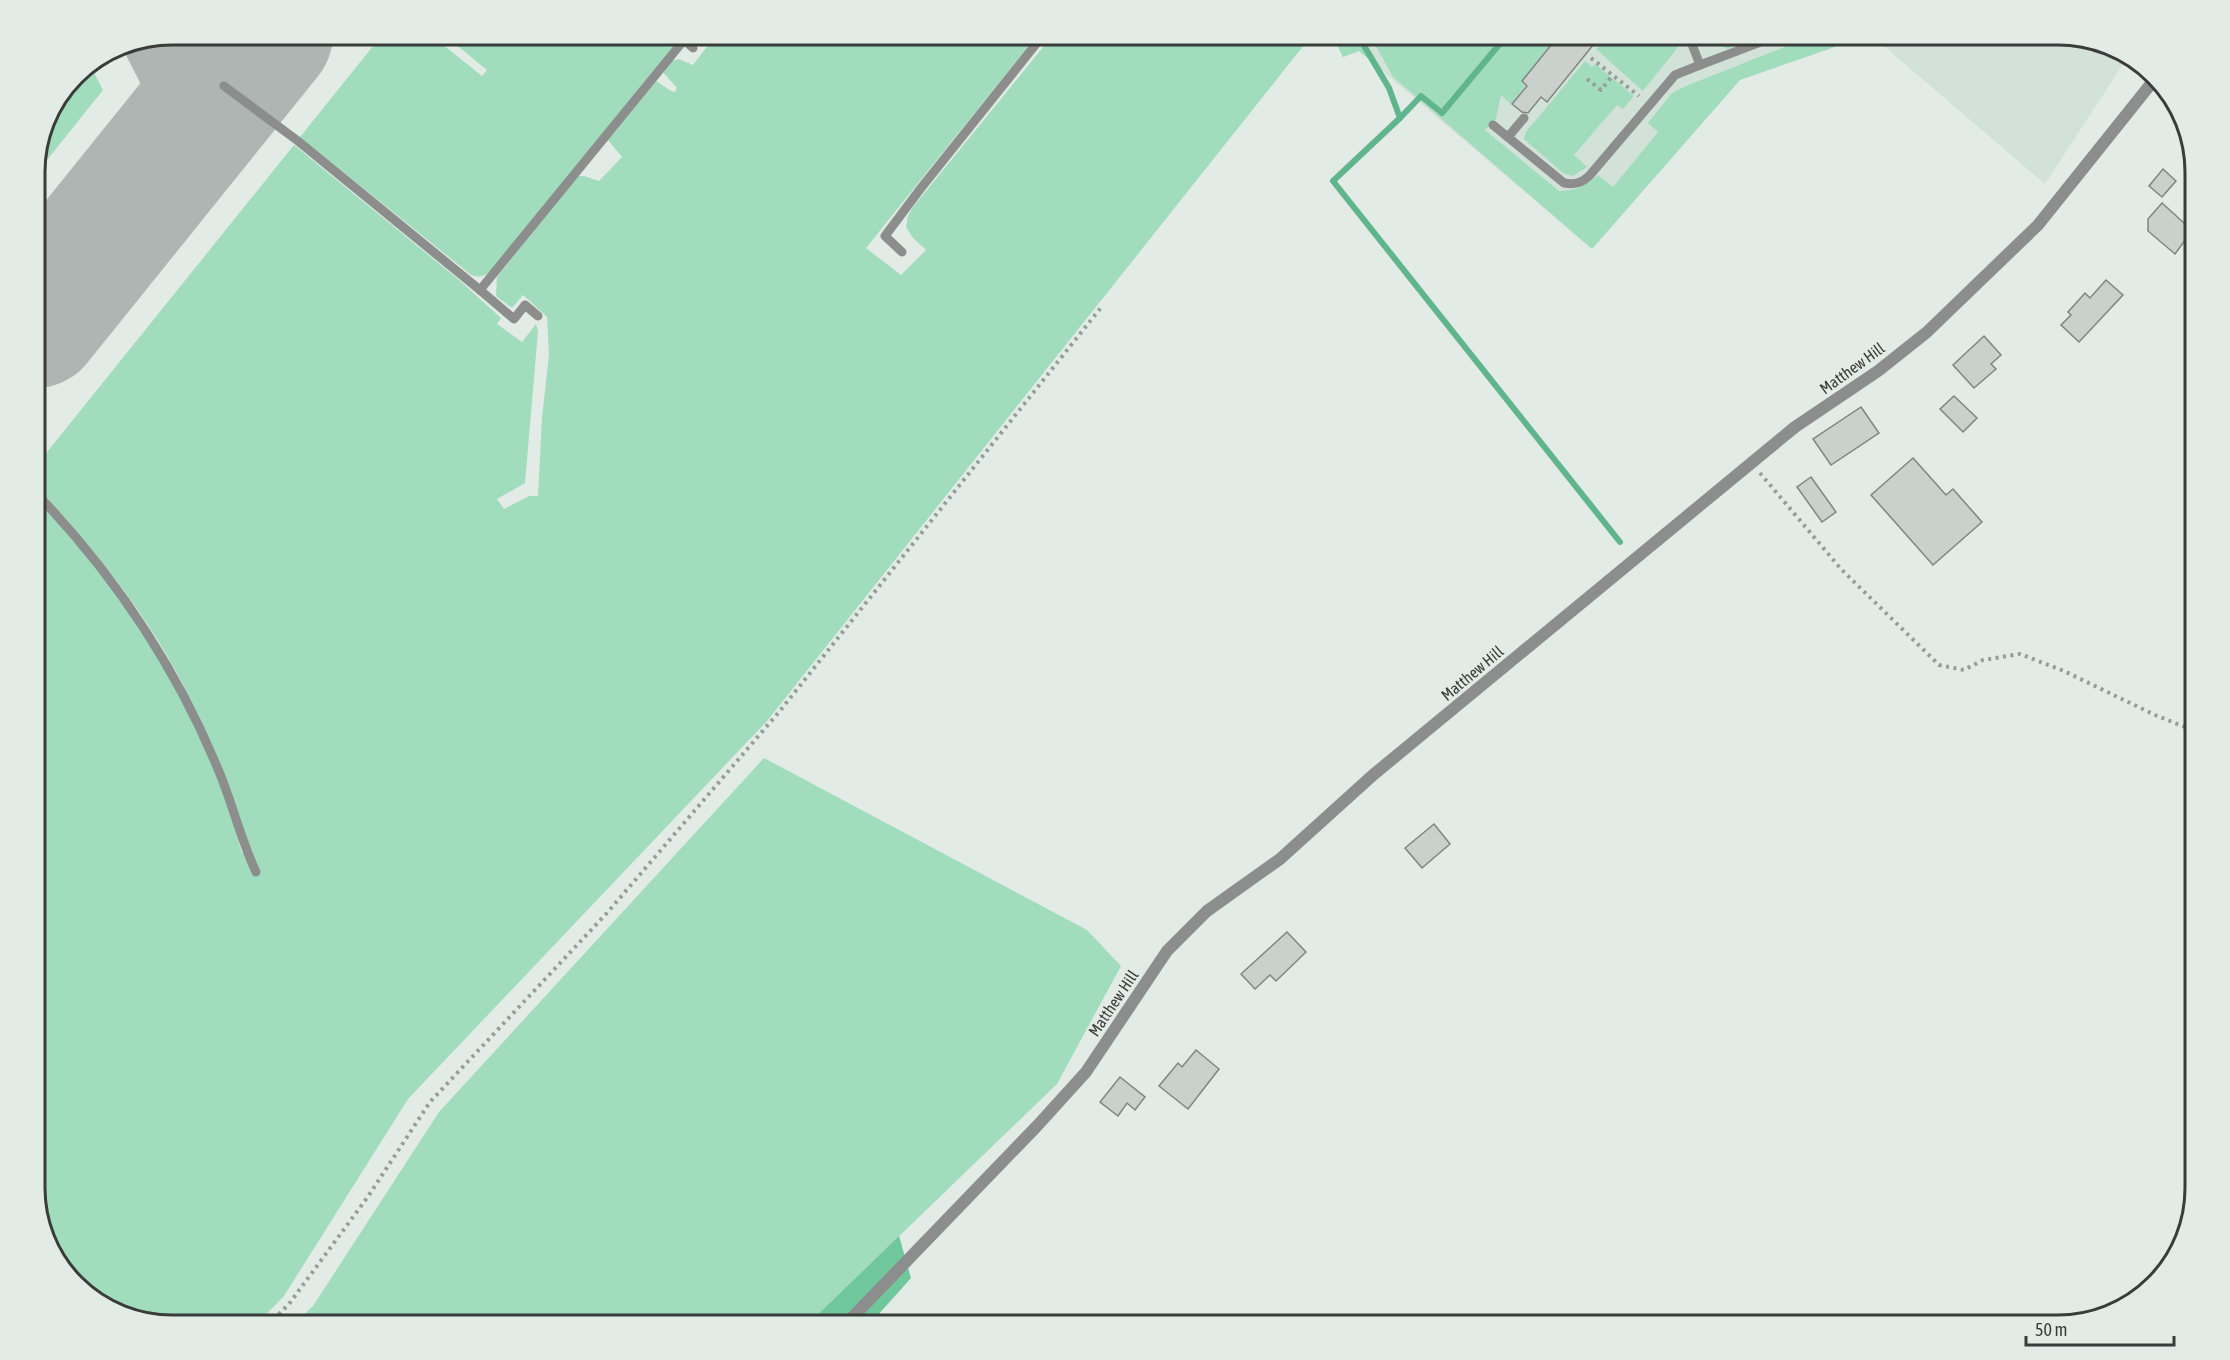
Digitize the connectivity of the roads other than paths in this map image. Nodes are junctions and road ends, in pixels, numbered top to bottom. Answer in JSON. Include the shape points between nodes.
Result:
{"nodes":[{"id":1,"x":680,"y":45,"type":"edge"},
{"id":2,"x":690,"y":45,"type":"edge"},
{"id":3,"x":1035,"y":45,"type":"edge"},
{"id":4,"x":1692,"y":45,"type":"edge"},
{"id":5,"x":1753,"y":45,"type":"edge"},
{"id":6,"x":693,"y":48,"type":"dead end"},
{"id":7,"x":1700,"y":65,"type":"junction"},
{"id":8,"x":2150,"y":85,"type":"edge"},
{"id":9,"x":224,"y":86,"type":"dead end"},
{"id":10,"x":1524,"y":118,"type":"dead end"},
{"id":11,"x":1493,"y":125,"type":"dead end"},
{"id":12,"x":1508,"y":137,"type":"junction"},
{"id":13,"x":902,"y":252,"type":"dead end"},
{"id":14,"x":480,"y":290,"type":"junction"},
{"id":15,"x":538,"y":316,"type":"dead end"},
{"id":16,"x":45,"y":502,"type":"edge"},
{"id":17,"x":256,"y":872,"type":"dead end"},
{"id":18,"x":856,"y":1315,"type":"edge"}],
"edges":[{"from":1,"to":14,"type":"lane"},
{"from":2,"to":6,"type":"lane"},
{"from":3,"to":13,"type":"lane","via":[[885,236]]},
{"from":4,"to":7,"type":"lane"},
{"from":5,"to":7,"type":"lane"},
{"from":7,"to":12,"type":"lane","via":[[1675,75],[1585,180],[1564,183]]},
{"from":8,"to":18,"type":"street","name":"Matthew Hill","via":[[2038,225],[1927,332],[1795,428],[1373,775],[1280,859],[1207,911],[1167,951],[1086,1072]]},
{"from":9,"to":14,"type":"lane","via":[[298,141]]},
{"from":10,"to":12,"type":"lane"},
{"from":11,"to":12,"type":"lane"},
{"from":14,"to":15,"type":"lane","via":[[514,319],[525,305]]},
{"from":16,"to":17,"type":"lane","via":[[97,562],[164,660],[220,775]]}]}
